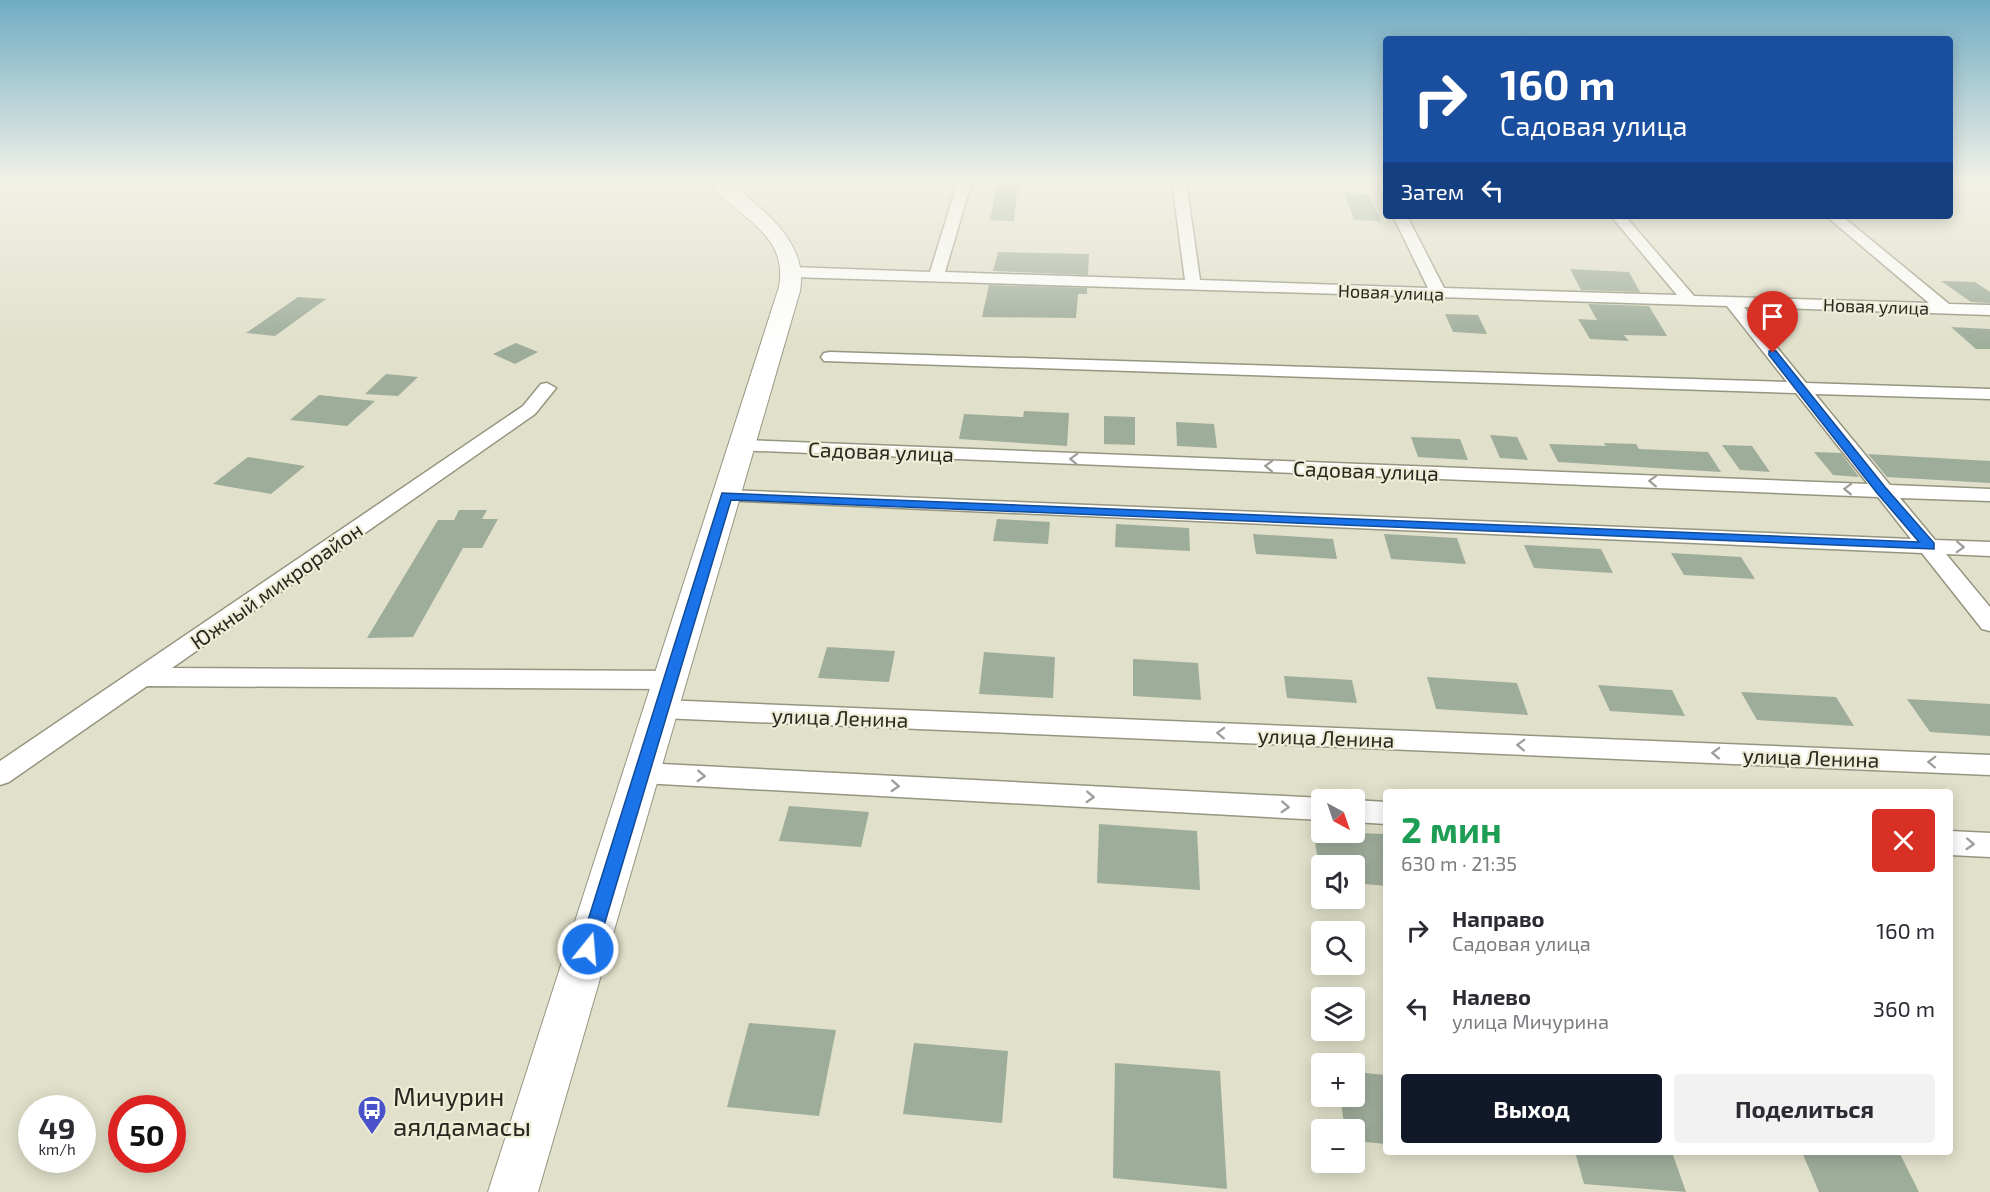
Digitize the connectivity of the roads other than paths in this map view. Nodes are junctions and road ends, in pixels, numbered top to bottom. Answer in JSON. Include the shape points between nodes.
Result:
{"nodes":[{"id":1,"x":776,"y":237,"type":"edge"},
{"id":2,"x":948,"y":237,"type":"edge"},
{"id":3,"x":1186,"y":237,"type":"edge"},
{"id":4,"x":1410,"y":237,"type":"edge"},
{"id":5,"x":1635,"y":237,"type":"edge"},
{"id":6,"x":1858,"y":237,"type":"edge"},
{"id":7,"x":791,"y":272,"type":"junction"},
{"id":8,"x":936,"y":276,"type":"junction"},
{"id":9,"x":1193,"y":286,"type":"junction"},
{"id":10,"x":1439,"y":294,"type":"junction"},
{"id":11,"x":1690,"y":301,"type":"junction"},
{"id":12,"x":1732,"y":302,"type":"junction"},
{"id":13,"x":1944,"y":308,"type":"junction"},
{"id":14,"x":1990,"y":310,"type":"edge"},
{"id":15,"x":830,"y":357,"type":"dead end"},
{"id":16,"x":1800,"y":387,"type":"junction"},
{"id":17,"x":547,"y":388,"type":"dead end"},
{"id":18,"x":1990,"y":394,"type":"edge"},
{"id":19,"x":742,"y":446,"type":"junction"},
{"id":20,"x":1881,"y":490,"type":"junction"},
{"id":21,"x":1990,"y":495,"type":"edge"},
{"id":22,"x":726,"y":496,"type":"junction"},
{"id":23,"x":1930,"y":546,"type":"junction"},
{"id":24,"x":1990,"y":549,"type":"edge"},
{"id":25,"x":1990,"y":623,"type":"edge"},
{"id":26,"x":142,"y":677,"type":"junction"},
{"id":27,"x":666,"y":695,"type":"junction"},
{"id":28,"x":1990,"y":765,"type":"edge"},
{"id":29,"x":642,"y":772,"type":"junction"},
{"id":30,"x":0,"y":775,"type":"edge"},
{"id":31,"x":1311,"y":808,"type":"edge"},
{"id":32,"x":1365,"y":812,"type":"edge"},
{"id":33,"x":1383,"y":813,"type":"edge"},
{"id":34,"x":1953,"y":843,"type":"edge"},
{"id":35,"x":1990,"y":845,"type":"edge"},
{"id":36,"x":513,"y":1192,"type":"edge"}],
"edges":[{"from":1,"to":7,"type":"main road","via":[[789,257]]},
{"from":2,"to":8,"type":"street"},
{"from":3,"to":9,"type":"street"},
{"from":4,"to":10,"type":"street"},
{"from":5,"to":11,"type":"street"},
{"from":6,"to":13,"type":"street"},
{"from":7,"to":8,"type":"street","name":"Новая улица"},
{"from":7,"to":19,"type":"main road","via":[[784,309]]},
{"from":8,"to":9,"type":"street","name":"Новая улица"},
{"from":9,"to":10,"type":"street","name":"Новая улица"},
{"from":10,"to":11,"type":"street","name":"Новая улица"},
{"from":11,"to":12,"type":"street","name":"Новая улица"},
{"from":12,"to":13,"type":"street","name":"Новая улица"},
{"from":12,"to":16,"type":"street"},
{"from":13,"to":14,"type":"street","name":"Новая улица"},
{"from":15,"to":16,"type":"street"},
{"from":16,"to":18,"type":"street"},
{"from":16,"to":20,"type":"street"},
{"from":17,"to":26,"type":"street","name":"Южный микрорайон","via":[[529,410]]},
{"from":20,"to":19,"type":"street","name":"Садовая улица","one_way":true},
{"from":19,"to":22,"type":"main road"},
{"from":20,"to":21,"type":"street","name":"Садовая улица"},
{"from":20,"to":23,"type":"street"},
{"from":22,"to":23,"type":"street"},
{"from":22,"to":27,"type":"main road"},
{"from":23,"to":24,"type":"street","one_way":true},
{"from":23,"to":25,"type":"street"},
{"from":26,"to":27,"type":"street","name":"улица Ленина"},
{"from":26,"to":30,"type":"street","name":"Южный микрорайон"},
{"from":28,"to":27,"type":"street","name":"улица Ленина","one_way":true},
{"from":27,"to":29,"type":"main road"},
{"from":29,"to":31,"type":"street","one_way":true},
{"from":29,"to":36,"type":"main road"},
{"from":32,"to":33,"type":"street"},
{"from":34,"to":35,"type":"street","one_way":true}]}
